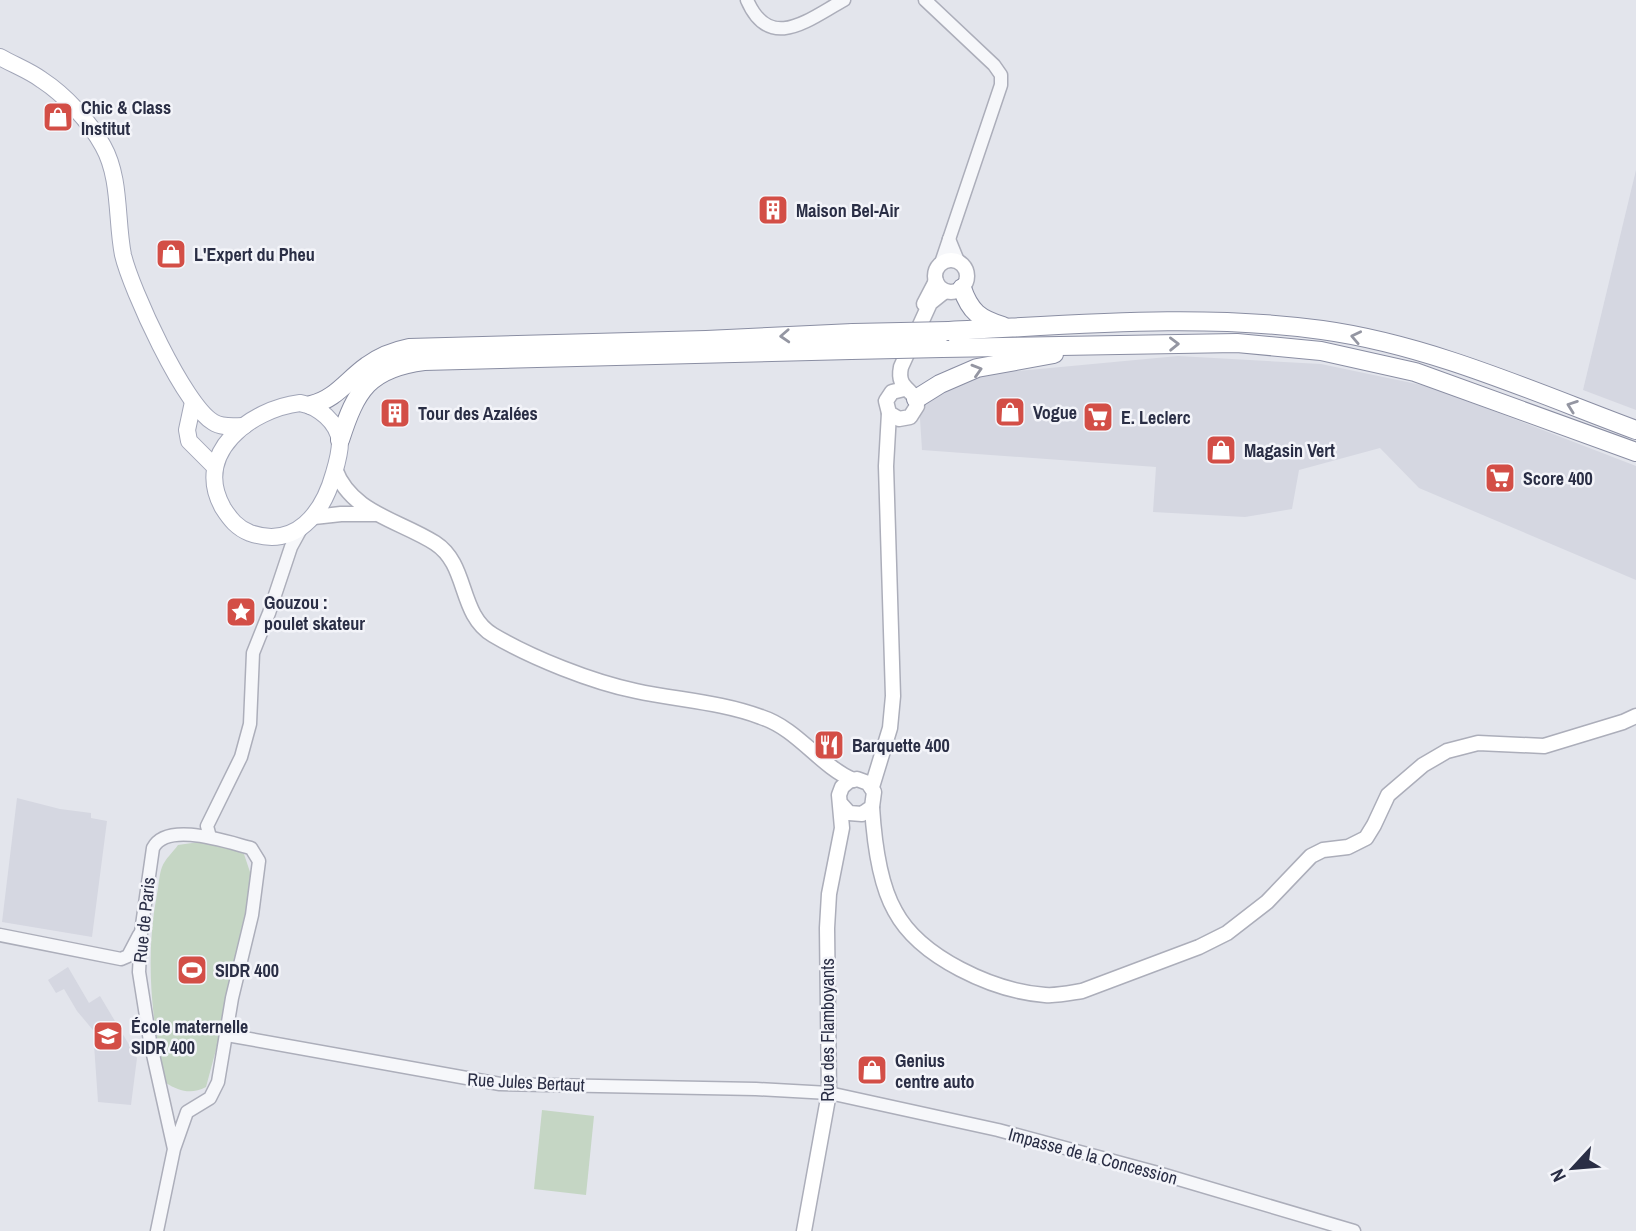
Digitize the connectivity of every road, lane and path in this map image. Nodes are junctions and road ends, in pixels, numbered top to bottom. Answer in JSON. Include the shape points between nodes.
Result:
{"nodes":[{"id":1,"x":747,"y":0,"type":"edge"},
{"id":2,"x":844,"y":0,"type":"edge"},
{"id":3,"x":925,"y":0,"type":"edge"},
{"id":4,"x":0,"y":57,"type":"edge"},
{"id":5,"x":949,"y":239,"type":"junction"},
{"id":6,"x":958,"y":261,"type":"junction"},
{"id":7,"x":942,"y":263,"type":"junction"},
{"id":8,"x":947,"y":287,"type":"junction"},
{"id":9,"x":1105,"y":324,"type":"junction"},
{"id":10,"x":852,"y":341,"type":"junction"},
{"id":11,"x":1105,"y":345,"type":"junction"},
{"id":12,"x":603,"y":356,"type":"junction"},
{"id":13,"x":627,"y":365,"type":"dead end"},
{"id":14,"x":904,"y":393,"type":"junction"},
{"id":15,"x":193,"y":402,"type":"junction"},
{"id":16,"x":311,"y":405,"type":"junction"},
{"id":17,"x":889,"y":413,"type":"junction"},
{"id":18,"x":903,"y":420,"type":"junction"},
{"id":19,"x":244,"y":426,"type":"junction"},
{"id":20,"x":1636,"y":430,"type":"edge"},
{"id":21,"x":340,"y":440,"type":"junction"},
{"id":22,"x":887,"y":444,"type":"junction"},
{"id":23,"x":1636,"y":455,"type":"edge"},
{"id":24,"x":215,"y":466,"type":"junction"},
{"id":25,"x":335,"y":469,"type":"junction"},
{"id":26,"x":376,"y":514,"type":"junction"},
{"id":27,"x":308,"y":522,"type":"junction"},
{"id":28,"x":272,"y":537,"type":"junction"},
{"id":29,"x":285,"y":562,"type":"junction"},
{"id":30,"x":1636,"y":716,"type":"edge"},
{"id":31,"x":883,"y":754,"type":"junction"},
{"id":32,"x":822,"y":760,"type":"junction"},
{"id":33,"x":855,"y":780,"type":"junction"},
{"id":34,"x":872,"y":787,"type":"junction"},
{"id":35,"x":840,"y":797,"type":"junction"},
{"id":36,"x":872,"y":807,"type":"junction"},
{"id":37,"x":855,"y":815,"type":"junction"},
{"id":38,"x":842,"y":828,"type":"junction"},
{"id":39,"x":873,"y":831,"type":"junction"},
{"id":40,"x":209,"y":832,"type":"junction"},
{"id":41,"x":141,"y":932,"type":"junction"},
{"id":42,"x":0,"y":937,"type":"edge"},
{"id":43,"x":139,"y":972,"type":"junction"},
{"id":44,"x":227,"y":1035,"type":"junction"},
{"id":45,"x":829,"y":1093,"type":"junction"},
{"id":46,"x":162,"y":1102,"type":"junction"},
{"id":47,"x":187,"y":1112,"type":"junction"},
{"id":48,"x":174,"y":1149,"type":"junction"},
{"id":49,"x":157,"y":1231,"type":"edge"},
{"id":50,"x":804,"y":1231,"type":"edge"},
{"id":51,"x":1354,"y":1231,"type":"edge"}],
"edges":[{"from":1,"to":2,"type":"street","via":[[762,23],[778,29],[795,26]]},
{"from":3,"to":5,"type":"street","via":[[1001,75],[999,96]]},
{"from":4,"to":15,"type":"main road","via":[[43,80],[92,128],[104,147],[112,167],[130,281]]},
{"from":5,"to":6,"type":"street"},
{"from":5,"to":7,"type":"street"},
{"from":6,"to":7,"type":"main road"},
{"from":6,"to":8,"type":"main road","via":[[967,271],[967,280]]},
{"from":7,"to":8,"type":"main road","via":[[936,271]]},
{"from":8,"to":9,"type":"highway","via":[[986,321],[1003,326]]},
{"from":8,"to":14,"type":"main road","via":[[900,356],[894,375]]},
{"from":9,"to":10,"type":"highway","bridge":true},
{"from":20,"to":9,"type":"highway","one_way":true,"via":[[1420,352],[1355,336],[1238,321]]},
{"from":10,"to":11,"type":"highway","bridge":true,"via":[[942,348]]},
{"from":10,"to":12,"type":"highway","via":[[733,358]]},
{"from":10,"to":16,"type":"highway","one_way":true,"via":[[692,340],[409,348],[380,358],[338,392]]},
{"from":14,"to":11,"type":"highway","one_way":true,"via":[[976,368]]},
{"from":11,"to":23,"type":"highway","one_way":true,"via":[[1237,343],[1350,357],[1415,372]]},
{"from":12,"to":13,"type":"highway"},
{"from":12,"to":21,"type":"highway","via":[[400,364],[367,384],[353,403]]},
{"from":14,"to":17,"type":"main road","via":[[886,401]]},
{"from":14,"to":18,"type":"main road","via":[[914,412]]},
{"from":15,"to":19,"type":"main road","via":[[215,424]]},
{"from":15,"to":24,"type":"main road","via":[[189,441]]},
{"from":16,"to":19,"type":"main road","via":[[281,407]]},
{"from":16,"to":21,"type":"main road","via":[[330,421]]},
{"from":17,"to":18,"type":"main road"},
{"from":17,"to":22,"type":"main road"},
{"from":18,"to":22,"type":"main road"},
{"from":19,"to":24,"type":"main road","via":[[226,443]]},
{"from":21,"to":25,"type":"main road"},
{"from":22,"to":31,"type":"main road","via":[[893,695]]},
{"from":24,"to":28,"type":"main road","via":[[216,491],[230,519],[249,532]]},
{"from":25,"to":26,"type":"main road","via":[[349,494]]},
{"from":25,"to":27,"type":"main road","via":[[324,501]]},
{"from":26,"to":27,"type":"main road","via":[[341,513]]},
{"from":26,"to":32,"type":"main road","via":[[447,553],[477,622],[493,636],[607,683],[731,707],[764,718],[790,732]]},
{"from":27,"to":28,"type":"main road"},
{"from":27,"to":29,"type":"street"},
{"from":28,"to":29,"type":"street"},
{"from":29,"to":40,"type":"street","via":[[253,653],[250,724],[244,746]]},
{"from":30,"to":39,"type":"main road","via":[[1544,746],[1478,743],[1447,751],[1415,770],[1388,795],[1366,838],[1311,856],[1266,902],[1227,933],[1063,995],[1024,991],[979,977],[953,966],[924,945],[890,903]]},
{"from":31,"to":33,"type":"main road","via":[[870,773]]},
{"from":31,"to":34,"type":"main road"},
{"from":32,"to":33,"type":"main road"},
{"from":32,"to":35,"type":"main road"},
{"from":33,"to":34,"type":"main road"},
{"from":33,"to":35,"type":"main road","via":[[845,783]]},
{"from":34,"to":36,"type":"main road"},
{"from":35,"to":37,"type":"main road","via":[[845,811]]},
{"from":35,"to":38,"type":"main road","name":"Rue des Flamboyants"},
{"from":36,"to":37,"type":"main road"},
{"from":36,"to":39,"type":"main road"},
{"from":37,"to":38,"type":"main road","name":"Rue des Flamboyants"},
{"from":37,"to":39,"type":"main road"},
{"from":38,"to":45,"type":"main road","name":"Rue des Flamboyants","via":[[827,928]]},
{"from":40,"to":41,"type":"street","name":"Rue de Paris","via":[[165,835],[156,842]]},
{"from":40,"to":44,"type":"street","via":[[251,848],[259,861]]},
{"from":41,"to":42,"type":"street","via":[[128,956],[121,959]]},
{"from":41,"to":43,"type":"street","name":"Rue de Paris"},
{"from":42,"to":43,"type":"street"},
{"from":43,"to":46,"type":"street","name":"Rue de Paris"},
{"from":44,"to":45,"type":"street","name":"Rue Jules Bertaut","via":[[500,1084]]},
{"from":44,"to":47,"type":"street","via":[[216,1090]]},
{"from":45,"to":50,"type":"main road","name":"Rue des Flamboyants"},
{"from":45,"to":51,"type":"street","name":"Impasse de la Concession","via":[[1011,1134]]},
{"from":46,"to":47,"type":"street"},
{"from":46,"to":48,"type":"street","name":"Rue de Paris"},
{"from":47,"to":48,"type":"street","name":"Rue de Paris"},
{"from":48,"to":49,"type":"street","name":"Rue de Paris"}]}
